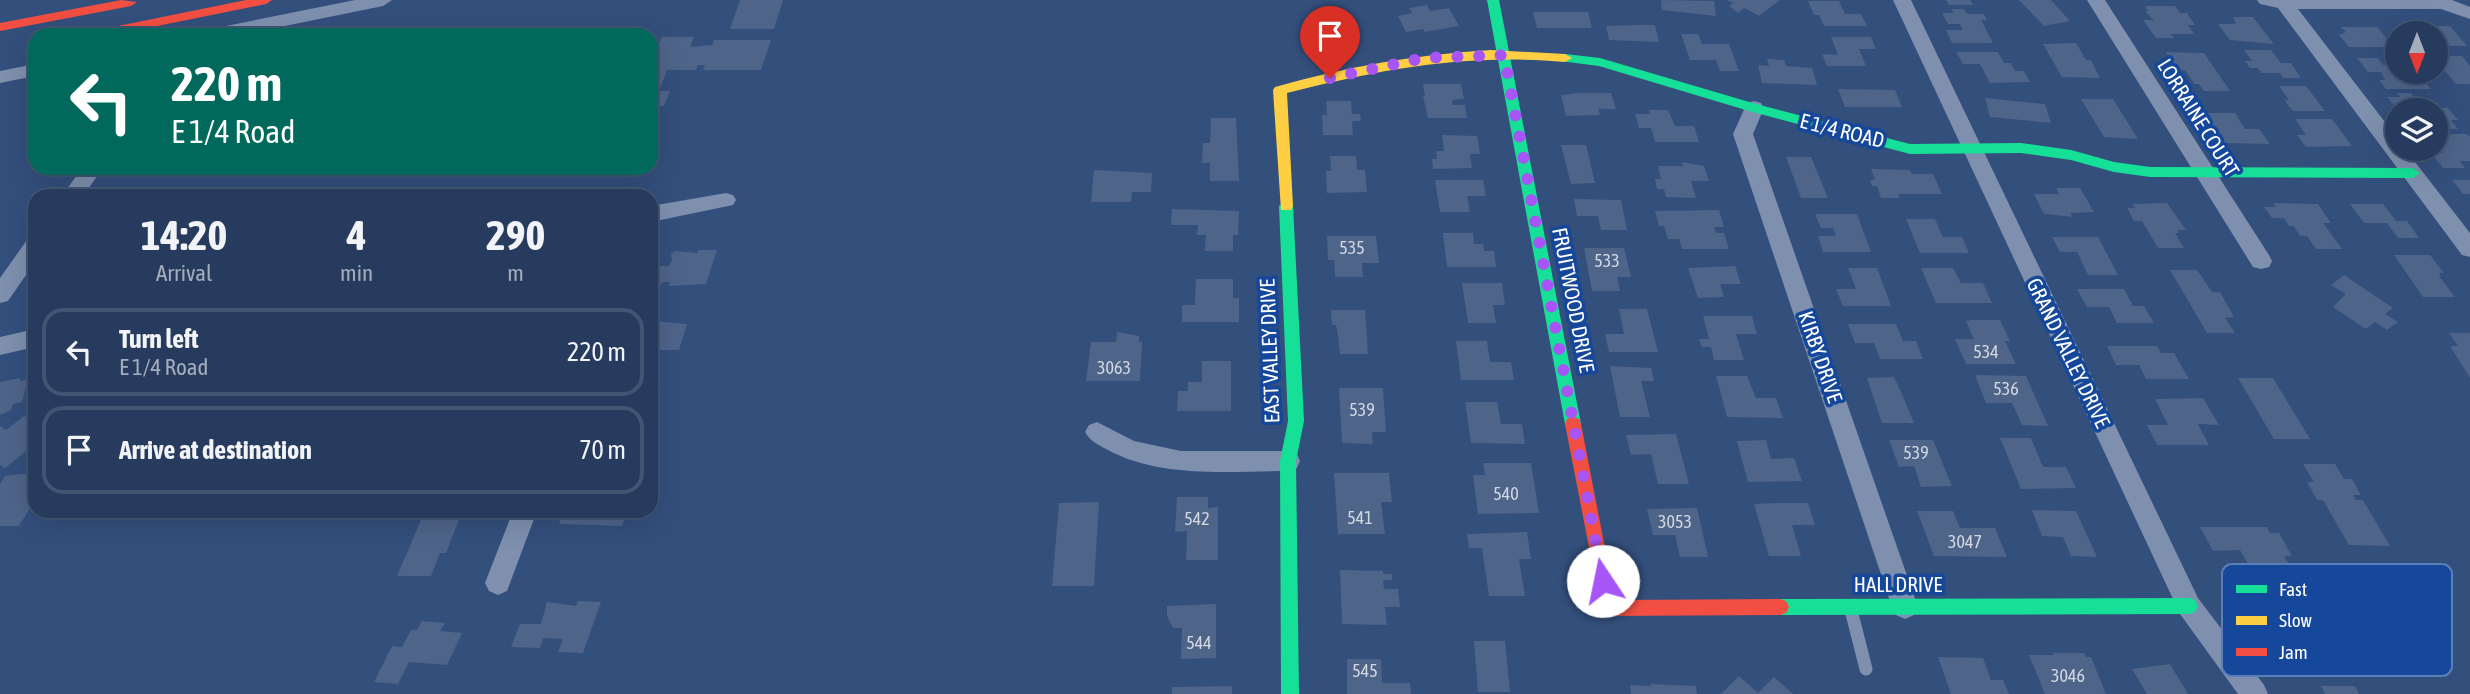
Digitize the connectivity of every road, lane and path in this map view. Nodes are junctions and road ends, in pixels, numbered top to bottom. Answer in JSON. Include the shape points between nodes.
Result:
{"nodes":[{"id":1,"x":142,"y":0,"type":"edge"},
{"id":2,"x":266,"y":0,"type":"edge"},
{"id":3,"x":383,"y":0,"type":"edge"},
{"id":4,"x":1493,"y":0,"type":"edge"},
{"id":5,"x":1902,"y":0,"type":"edge"},
{"id":6,"x":2096,"y":0,"type":"edge"},
{"id":7,"x":2275,"y":1,"type":"edge"},
{"id":8,"x":2470,"y":13,"type":"edge"},
{"id":9,"x":0,"y":27,"type":"edge"},
{"id":10,"x":128,"y":28,"type":"edge"},
{"id":11,"x":245,"y":28,"type":"edge"},
{"id":12,"x":1504,"y":55,"type":"junction"},
{"id":13,"x":28,"y":71,"type":"edge"},
{"id":14,"x":0,"y":77,"type":"edge"},
{"id":15,"x":1280,"y":90,"type":"joint"},
{"id":16,"x":1754,"y":108,"type":"junction"},
{"id":17,"x":1970,"y":147,"type":"junction"},
{"id":18,"x":2206,"y":173,"type":"junction"},
{"id":19,"x":2413,"y":173,"type":"junction"},
{"id":20,"x":726,"y":200,"type":"dead end"},
{"id":21,"x":658,"y":213,"type":"edge"},
{"id":22,"x":2467,"y":242,"type":"edge"},
{"id":23,"x":28,"y":256,"type":"edge"},
{"id":24,"x":2261,"y":261,"type":"dead end"},
{"id":25,"x":0,"y":295,"type":"edge"},
{"id":26,"x":28,"y":340,"type":"edge"},
{"id":27,"x":0,"y":346,"type":"edge"},
{"id":28,"x":1097,"y":432,"type":"dead end"},
{"id":29,"x":1288,"y":461,"type":"junction"},
{"id":30,"x":522,"y":518,"type":"edge"},
{"id":31,"x":498,"y":583,"type":"dead end"},
{"id":32,"x":1850,"y":606,"type":"junction"},
{"id":33,"x":2189,"y":606,"type":"junction"},
{"id":34,"x":1905,"y":607,"type":"junction"},
{"id":35,"x":1608,"y":608,"type":"joint"},
{"id":36,"x":2222,"y":651,"type":"edge"},
{"id":37,"x":1866,"y":669,"type":"dead end"},
{"id":38,"x":2241,"y":676,"type":"edge"},
{"id":39,"x":1290,"y":694,"type":"edge"},
{"id":40,"x":2254,"y":694,"type":"edge"}],
"edges":[{"from":1,"to":9,"type":"street"},
{"from":2,"to":10,"type":"street"},
{"from":3,"to":11,"type":"street"},
{"from":4,"to":12,"type":"street","name":"FRUITWOOD DRIVE"},
{"from":5,"to":17,"type":"street","name":"GRAND VALLEY DRIVE"},
{"from":6,"to":18,"type":"street","name":"LORRAINE COURT"},
{"from":7,"to":8,"type":"street","via":[[2443,3]]},
{"from":7,"to":19,"type":"street"},
{"from":12,"to":15,"type":"street","name":"E 1/4 ROAD","via":[[1379,65]]},
{"from":12,"to":16,"type":"street","name":"E 1/4 ROAD","via":[[1600,62]]},
{"from":12,"to":35,"type":"street","name":"FRUITWOOD DRIVE"},
{"from":13,"to":14,"type":"street"},
{"from":15,"to":29,"type":"street","name":"EAST VALLEY DRIVE","via":[[1296,421]]},
{"from":16,"to":17,"type":"street","name":"E 1/4 ROAD","via":[[1910,149]]},
{"from":16,"to":34,"type":"street","name":"KIRBY DRIVE","via":[[1743,134]]},
{"from":17,"to":18,"type":"street","name":"E 1/4 ROAD","via":[[2021,148],[2150,172]]},
{"from":17,"to":33,"type":"street","name":"GRAND VALLEY DRIVE"},
{"from":18,"to":19,"type":"street","name":"E 1/4 ROAD"},
{"from":18,"to":24,"type":"street","name":"LORRAINE COURT"},
{"from":19,"to":22,"type":"street"},
{"from":20,"to":21,"type":"street"},
{"from":23,"to":25,"type":"street"},
{"from":26,"to":27,"type":"street"},
{"from":28,"to":29,"type":"street","via":[[1129,450],[1181,461]]},
{"from":29,"to":39,"type":"street","name":"EAST VALLEY DRIVE"},
{"from":30,"to":31,"type":"street"},
{"from":32,"to":34,"type":"street","name":"HALL DRIVE"},
{"from":32,"to":35,"type":"street","name":"HALL DRIVE"},
{"from":32,"to":37,"type":"lane"},
{"from":33,"to":34,"type":"street","name":"HALL DRIVE"},
{"from":33,"to":36,"type":"street","name":"GRAND VALLEY DRIVE"},
{"from":38,"to":40,"type":"street","name":"GRAND VALLEY DRIVE"}]}
